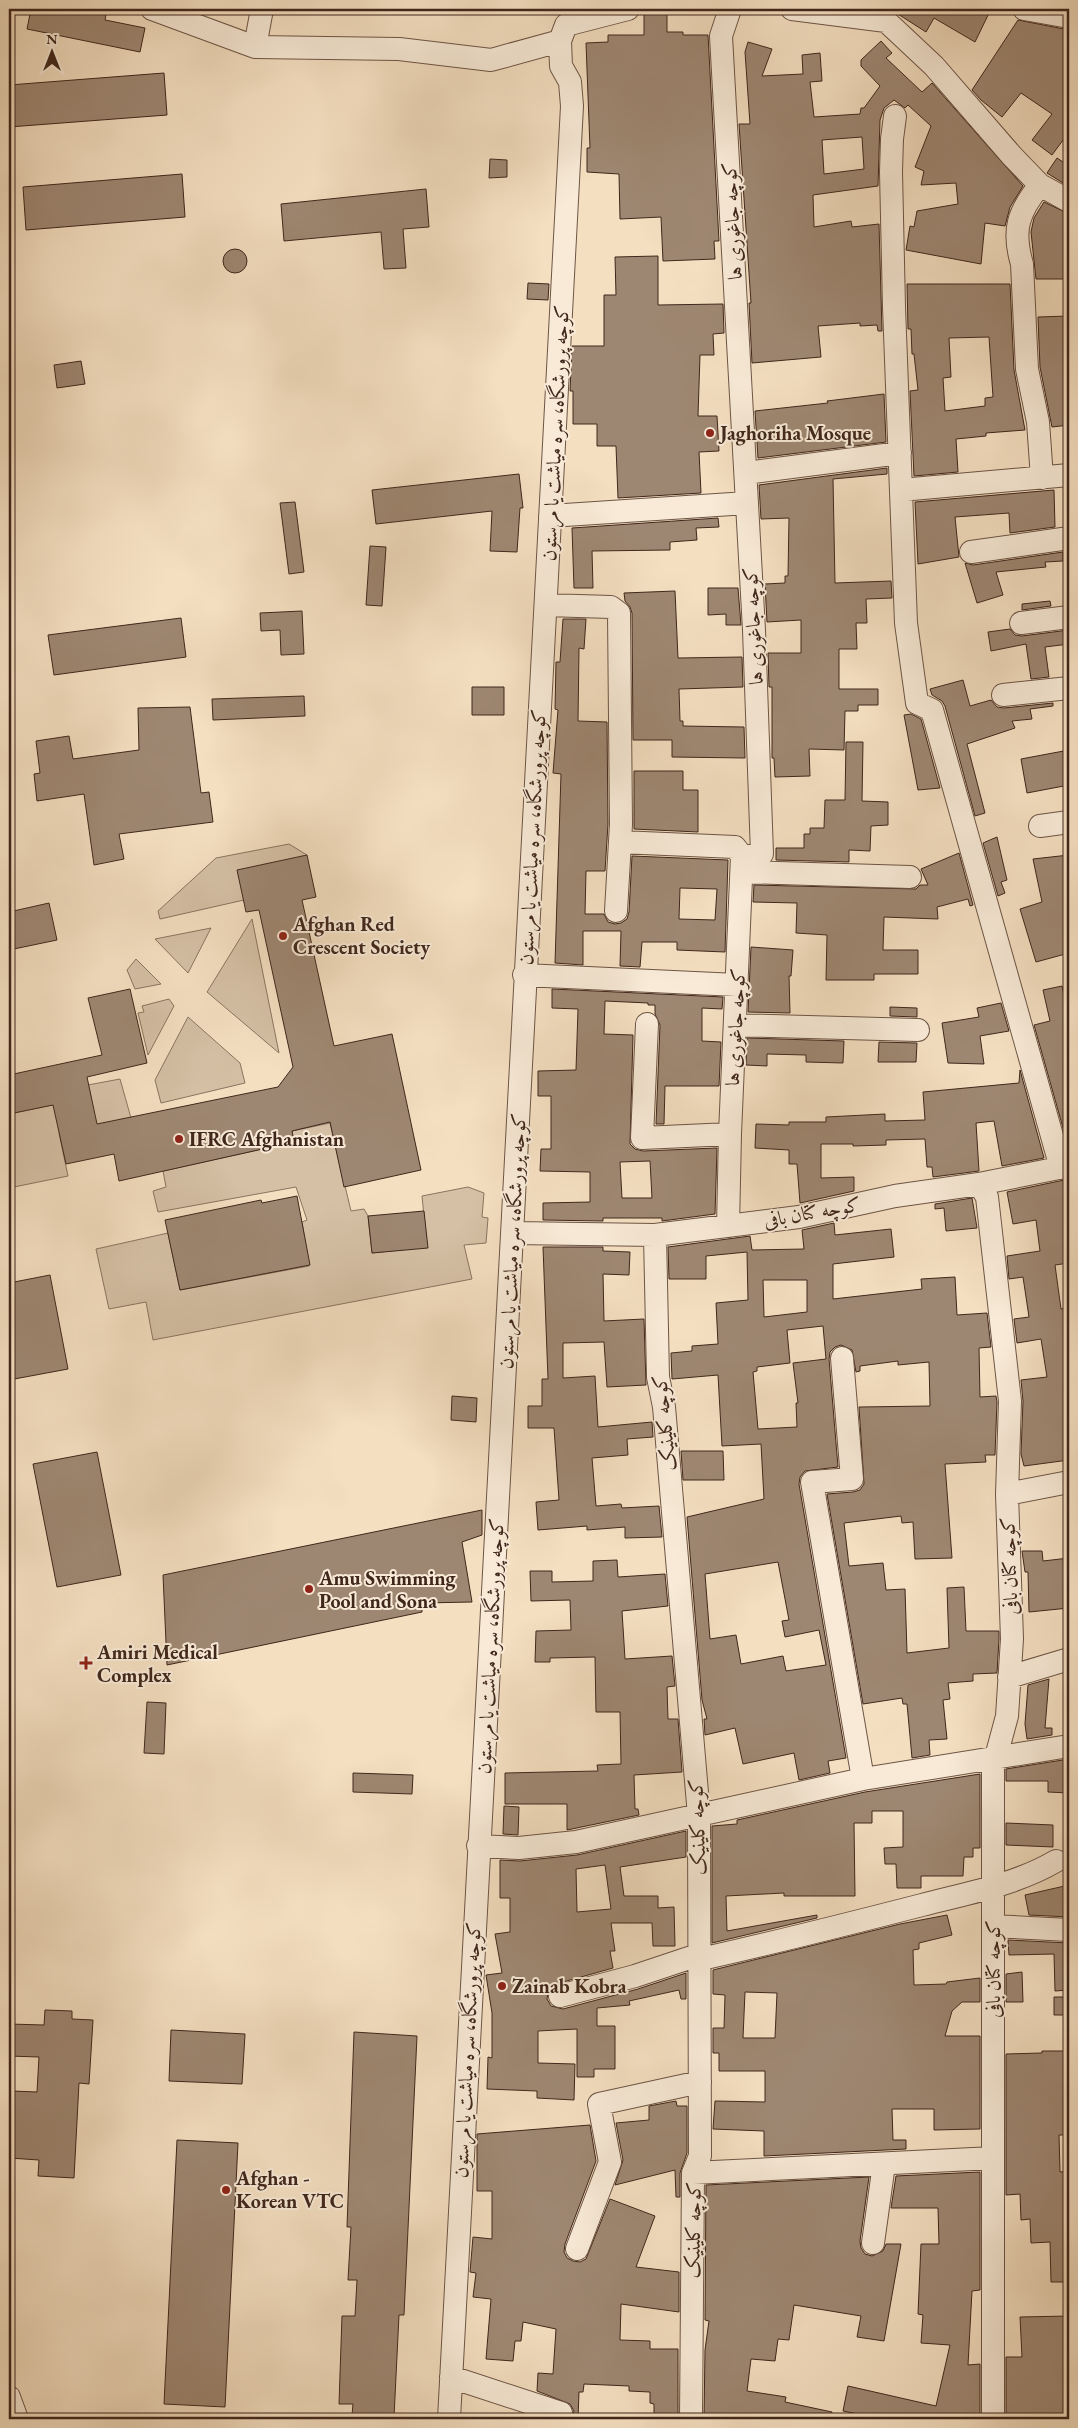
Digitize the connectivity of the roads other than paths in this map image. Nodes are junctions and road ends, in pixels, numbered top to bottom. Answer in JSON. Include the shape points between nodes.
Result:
{"nodes":[{"id":1,"x":152,"y":9,"type":"edge"},
{"id":2,"x":262,"y":9,"type":"edge"},
{"id":3,"x":628,"y":9,"type":"edge"},
{"id":4,"x":730,"y":9,"type":"edge"},
{"id":5,"x":792,"y":9,"type":"edge"},
{"id":6,"x":1024,"y":9,"type":"edge"},
{"id":7,"x":890,"y":15,"type":"edge"},
{"id":8,"x":1069,"y":16,"type":"edge"},
{"id":9,"x":560,"y":41,"type":"junction"},
{"id":10,"x":255,"y":47,"type":"junction"},
{"id":11,"x":895,"y":116,"type":"dead end"},
{"id":12,"x":1040,"y":185,"type":"junction"},
{"id":13,"x":1069,"y":201,"type":"edge"},
{"id":14,"x":900,"y":453,"type":"junction"},
{"id":15,"x":746,"y":473,"type":"junction"},
{"id":16,"x":1069,"y":475,"type":"edge"},
{"id":17,"x":1042,"y":478,"type":"junction"},
{"id":18,"x":901,"y":490,"type":"junction"},
{"id":19,"x":747,"y":503,"type":"junction"},
{"id":20,"x":550,"y":516,"type":"junction"},
{"id":21,"x":1069,"y":538,"type":"edge"},
{"id":22,"x":971,"y":552,"type":"dead end"},
{"id":23,"x":546,"y":605,"type":"junction"},
{"id":24,"x":1069,"y":617,"type":"edge"},
{"id":25,"x":1020,"y":623,"type":"dead end"},
{"id":26,"x":1069,"y":688,"type":"edge"},
{"id":27,"x":1003,"y":694,"type":"dead end"},
{"id":28,"x":1069,"y":822,"type":"edge"},
{"id":29,"x":1040,"y":826,"type":"dead end"},
{"id":30,"x":620,"y":842,"type":"junction"},
{"id":31,"x":742,"y":864,"type":"junction"},
{"id":32,"x":910,"y":877,"type":"dead end"},
{"id":33,"x":616,"y":911,"type":"dead end"},
{"id":34,"x":524,"y":975,"type":"junction"},
{"id":35,"x":737,"y":985,"type":"junction"},
{"id":36,"x":647,"y":1024,"type":"dead end"},
{"id":37,"x":736,"y":1025,"type":"junction"},
{"id":38,"x":918,"y":1030,"type":"dead end"},
{"id":39,"x":730,"y":1134,"type":"junction"},
{"id":40,"x":1065,"y":1167,"type":"edge"},
{"id":41,"x":978,"y":1184,"type":"junction"},
{"id":42,"x":728,"y":1226,"type":"junction"},
{"id":43,"x":514,"y":1233,"type":"junction"},
{"id":44,"x":655,"y":1235,"type":"junction"},
{"id":45,"x":842,"y":1358,"type":"dead end"},
{"id":46,"x":1069,"y":1482,"type":"edge"},
{"id":47,"x":1007,"y":1494,"type":"junction"},
{"id":48,"x":1069,"y":1659,"type":"edge"},
{"id":49,"x":1009,"y":1677,"type":"junction"},
{"id":50,"x":1069,"y":1746,"type":"edge"},
{"id":51,"x":995,"y":1760,"type":"junction"},
{"id":52,"x":863,"y":1779,"type":"junction"},
{"id":53,"x":699,"y":1816,"type":"junction"},
{"id":54,"x":478,"y":1846,"type":"junction"},
{"id":55,"x":1056,"y":1861,"type":"dead end"},
{"id":56,"x":992,"y":1887,"type":"junction"},
{"id":57,"x":993,"y":1926,"type":"junction"},
{"id":58,"x":1069,"y":1930,"type":"edge"},
{"id":59,"x":698,"y":1955,"type":"junction"},
{"id":60,"x":560,"y":1996,"type":"dead end"},
{"id":61,"x":700,"y":2082,"type":"junction"},
{"id":62,"x":993,"y":2158,"type":"junction"},
{"id":63,"x":884,"y":2164,"type":"junction"},
{"id":64,"x":693,"y":2173,"type":"junction"},
{"id":65,"x":872,"y":2243,"type":"dead end"},
{"id":66,"x":577,"y":2248,"type":"dead end"},
{"id":67,"x":451,"y":2377,"type":"junction"},
{"id":68,"x":9,"y":2397,"type":"edge"},
{"id":69,"x":561,"y":2413,"type":"dead end"},
{"id":70,"x":17,"y":2419,"type":"edge"},
{"id":71,"x":449,"y":2419,"type":"edge"},
{"id":72,"x":691,"y":2419,"type":"edge"},
{"id":73,"x":993,"y":2419,"type":"edge"}],
"edges":[{"from":1,"to":10,"type":"street"},
{"from":2,"to":10,"type":"street"},
{"from":3,"to":9,"type":"street","via":[[566,25]]},
{"from":4,"to":15,"type":"street","name":"کوچه جاغوری ها","via":[[721,36]]},
{"from":5,"to":7,"type":"street"},
{"from":6,"to":8,"type":"street"},
{"from":7,"to":12,"type":"street"},
{"from":9,"to":10,"type":"street","via":[[491,60],[399,49]]},
{"from":9,"to":20,"type":"street","name":"کوچه پرورشگاه، سره میاشت یا مرستون","via":[[562,66],[570,82],[572,106]]},
{"from":11,"to":14,"type":"street","via":[[891,172]]},
{"from":12,"to":13,"type":"street"},
{"from":12,"to":17,"type":"street","via":[[1024,205],[1018,222],[1018,249],[1022,264],[1027,369],[1038,422]]},
{"from":14,"to":15,"type":"street"},
{"from":14,"to":18,"type":"street"},
{"from":15,"to":19,"type":"street","name":"کوچه جاغوری ها"},
{"from":16,"to":17,"type":"street"},
{"from":17,"to":18,"type":"street"},
{"from":18,"to":40,"type":"street","via":[[906,623],[917,704],[932,710]]},
{"from":19,"to":20,"type":"street"},
{"from":19,"to":31,"type":"street","name":"کوچه جاغوری ها","via":[[762,854]]},
{"from":20,"to":23,"type":"street","name":"کوچه پرورشگاه، سره میاشت یا مرستون"},
{"from":21,"to":22,"type":"street"},
{"from":23,"to":30,"type":"street","via":[[612,607],[619,613]]},
{"from":23,"to":34,"type":"street","name":"کوچه پرورشگاه، سره میاشت یا مرستون"},
{"from":24,"to":25,"type":"street"},
{"from":26,"to":27,"type":"street"},
{"from":28,"to":29,"type":"street"},
{"from":30,"to":31,"type":"street","via":[[735,847]]},
{"from":30,"to":33,"type":"street"},
{"from":31,"to":32,"type":"street"},
{"from":31,"to":35,"type":"street","name":"کوچه جاغوری ها"},
{"from":34,"to":35,"type":"street"},
{"from":34,"to":43,"type":"street","name":"کوچه پرورشگاه، سره میاشت یا مرستون"},
{"from":35,"to":37,"type":"street","name":"کوچه جاغوری ها"},
{"from":36,"to":39,"type":"street","via":[[642,1138]]},
{"from":37,"to":38,"type":"street"},
{"from":37,"to":39,"type":"street","name":"کوچه جاغوری ها"},
{"from":39,"to":42,"type":"street","name":"کوچه جاغوری ها"},
{"from":40,"to":41,"type":"street"},
{"from":41,"to":42,"type":"street","name":"کوچه کتان بافی","via":[[895,1196],[799,1217]]},
{"from":41,"to":47,"type":"street","name":"کوچه کتان بافی","via":[[987,1197],[1010,1401]]},
{"from":42,"to":44,"type":"street","name":"کوچه کتان بافی"},
{"from":43,"to":44,"type":"street","name":"کوچه کتان بافی"},
{"from":43,"to":54,"type":"street","name":"کوچه پرورشگاه، سره میاشت یا مرستون"},
{"from":44,"to":53,"type":"street","name":"کوچه کلینیک","via":[[658,1377],[664,1407]]},
{"from":45,"to":52,"type":"street","via":[[852,1479],[812,1482]]},
{"from":46,"to":47,"type":"street"},
{"from":47,"to":49,"type":"street","name":"کوچه کتان بافی","via":[[1012,1639]]},
{"from":48,"to":49,"type":"street"},
{"from":49,"to":51,"type":"street","name":"کوچه کتان بافی","via":[[1007,1716]]},
{"from":50,"to":51,"type":"street"},
{"from":51,"to":52,"type":"street"},
{"from":51,"to":56,"type":"street","name":"کوچه کتان بافی","via":[[992,1768]]},
{"from":52,"to":53,"type":"street"},
{"from":53,"to":54,"type":"street","via":[[576,1842],[519,1848]]},
{"from":53,"to":59,"type":"street","name":"کوچه کلینیک"},
{"from":54,"to":67,"type":"street","name":"کوچه پرورشگاه، سره میاشت یا مرستون"},
{"from":55,"to":56,"type":"street","via":[[1033,1875]]},
{"from":56,"to":57,"type":"street","name":"کوچه کتان بافی"},
{"from":56,"to":59,"type":"street","via":[[768,1944],[710,1957]]},
{"from":57,"to":58,"type":"street"},
{"from":57,"to":62,"type":"street","name":"کوچه کتان بافی"},
{"from":59,"to":60,"type":"street"},
{"from":59,"to":61,"type":"street","name":"کوچه کلینیک"},
{"from":61,"to":64,"type":"street","name":"کوچه کلینیک","via":[[700,2156]]},
{"from":61,"to":66,"type":"street","via":[[598,2104],[610,2162]]},
{"from":62,"to":63,"type":"street"},
{"from":62,"to":73,"type":"street","name":"کوچه کتان بافی"},
{"from":63,"to":64,"type":"street"},
{"from":63,"to":65,"type":"street"},
{"from":64,"to":72,"type":"street","name":"کوچه کلینیک"},
{"from":67,"to":69,"type":"street"},
{"from":67,"to":71,"type":"street","name":"کوچه پرورشگاه، سره میاشت یا مرستون"},
{"from":68,"to":70,"type":"street"}]}
